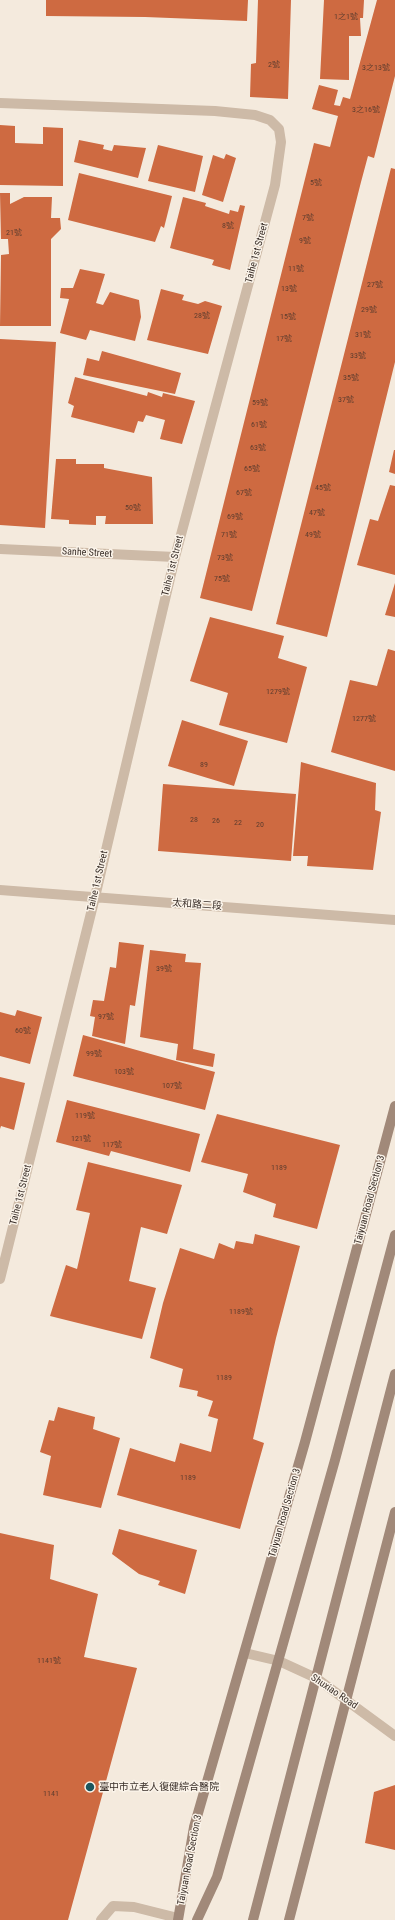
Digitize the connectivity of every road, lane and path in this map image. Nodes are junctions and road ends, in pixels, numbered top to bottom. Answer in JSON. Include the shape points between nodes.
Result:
{"nodes":[{"id":1,"x":0,"y":103,"type":"edge"},
{"id":2,"x":0,"y":549,"type":"edge"},
{"id":3,"x":175,"y":557,"type":"junction"},
{"id":4,"x":0,"y":890,"type":"edge"},
{"id":5,"x":95,"y":897,"type":"junction"},
{"id":6,"x":395,"y":920,"type":"edge"},
{"id":7,"x":395,"y":1106,"type":"edge"},
{"id":8,"x":395,"y":1235,"type":"edge"},
{"id":9,"x":0,"y":1279,"type":"edge"},
{"id":10,"x":395,"y":1374,"type":"edge"},
{"id":11,"x":395,"y":1512,"type":"edge"},
{"id":12,"x":245,"y":1653,"type":"junction"},
{"id":13,"x":279,"y":1661,"type":"junction"},
{"id":14,"x":316,"y":1678,"type":"junction"},
{"id":15,"x":346,"y":1699,"type":"junction"},
{"id":16,"x":395,"y":1736,"type":"edge"},
{"id":17,"x":178,"y":1919,"type":"edge"},
{"id":18,"x":101,"y":1920,"type":"edge"},
{"id":19,"x":197,"y":1920,"type":"edge"},
{"id":20,"x":253,"y":1920,"type":"edge"},
{"id":21,"x":289,"y":1920,"type":"edge"}],
"edges":[{"from":1,"to":3,"type":"street","name":"Taihe 1st Street","via":[[215,111],[254,115],[270,120],[279,128],[281,142],[275,186]]},
{"from":2,"to":3,"type":"street","name":"Sanhe Street"},
{"from":3,"to":5,"type":"street","name":"Taihe 1st Street"},
{"from":4,"to":5,"type":"street","name":"太和路二段"},
{"from":5,"to":6,"type":"street","name":"太和路二段"},
{"from":5,"to":9,"type":"street","name":"Taihe 1st Street"},
{"from":7,"to":12,"type":"main road","name":"Taiyuan Road Section 3","via":[[305,1442]]},
{"from":8,"to":13,"type":"main road"},
{"from":10,"to":14,"type":"main road"},
{"from":11,"to":15,"type":"main road"},
{"from":12,"to":13,"type":"street","name":"Shuxiao Road"},
{"from":12,"to":17,"type":"main road","name":"Taiyuan Road Section 3","via":[[194,1827]]},
{"from":13,"to":14,"type":"street","name":"Shuxiao Road"},
{"from":13,"to":19,"type":"main road","via":[[217,1877]]},
{"from":14,"to":15,"type":"street","name":"Shuxiao Road"},
{"from":14,"to":20,"type":"main road"},
{"from":15,"to":16,"type":"street","name":"Shuxiao Road"},
{"from":15,"to":21,"type":"main road"},
{"from":17,"to":18,"type":"street","via":[[134,1907],[113,1906]]}]}
